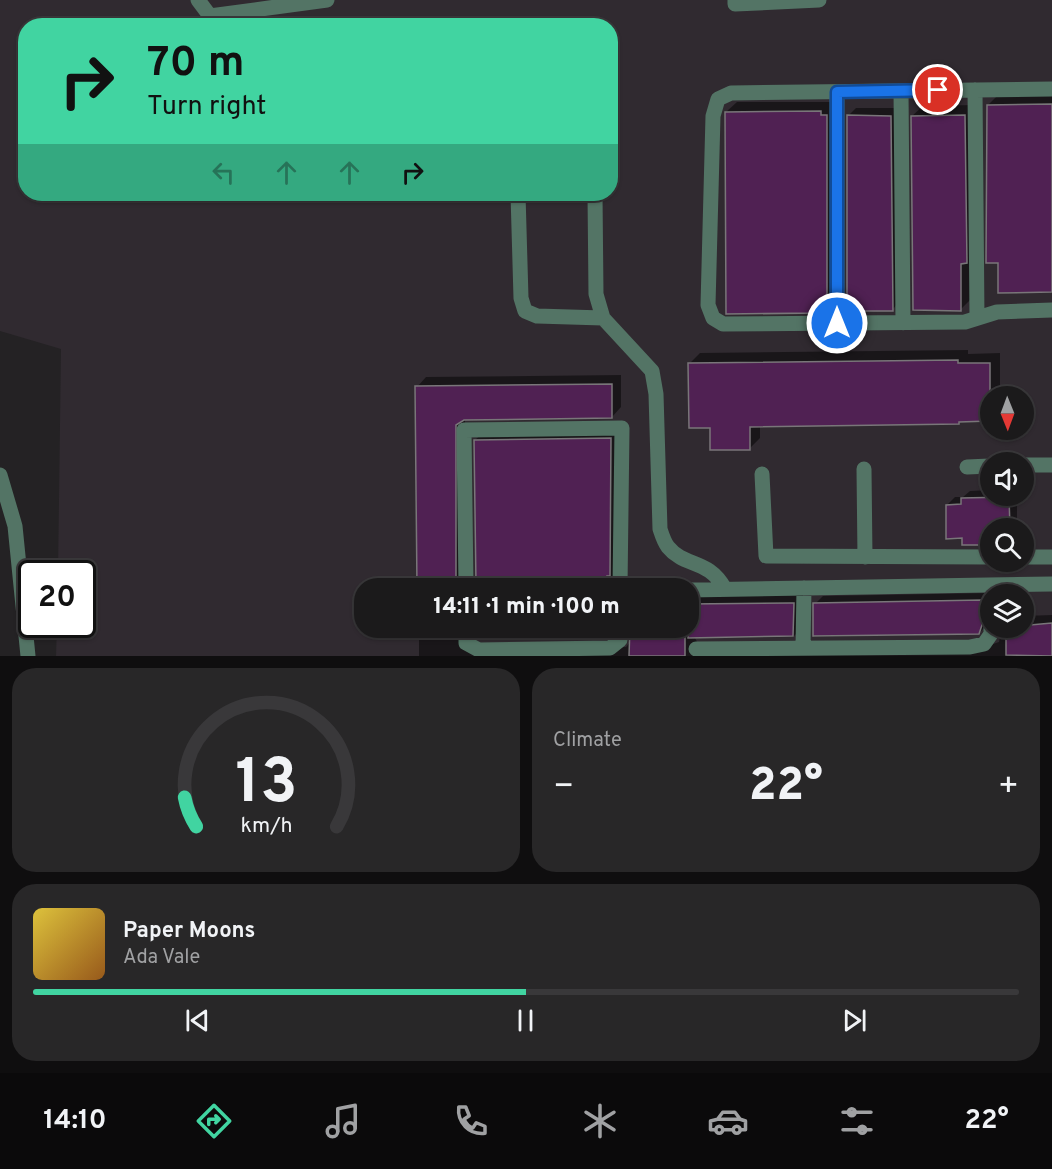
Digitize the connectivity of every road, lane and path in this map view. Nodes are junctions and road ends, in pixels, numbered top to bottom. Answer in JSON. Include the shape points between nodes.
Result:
{"nodes":[{"id":1,"x":198,"y":0,"type":"edge"},
{"id":2,"x":327,"y":0,"type":"edge"},
{"id":3,"x":735,"y":0,"type":"edge"},
{"id":4,"x":819,"y":0,"type":"edge"},
{"id":5,"x":1052,"y":89,"type":"edge"},
{"id":6,"x":975,"y":90,"type":"junction"},
{"id":7,"x":901,"y":91,"type":"junction"},
{"id":8,"x":837,"y":92,"type":"junction"},
{"id":9,"x":518,"y":201,"type":"edge"},
{"id":10,"x":595,"y":201,"type":"edge"},
{"id":11,"x":1052,"y":310,"type":"edge"},
{"id":12,"x":603,"y":318,"type":"junction"},
{"id":13,"x":977,"y":318,"type":"junction"},
{"id":14,"x":837,"y":323,"type":"junction"},
{"id":15,"x":903,"y":323,"type":"junction"},
{"id":16,"x":1034,"y":465,"type":"edge"},
{"id":17,"x":1052,"y":465,"type":"edge"},
{"id":18,"x":980,"y":466,"type":"edge"},
{"id":19,"x":967,"y":467,"type":"dead end"},
{"id":20,"x":864,"y":469,"type":"dead end"},
{"id":21,"x":762,"y":474,"type":"dead end"},
{"id":22,"x":0,"y":475,"type":"edge"},
{"id":23,"x":865,"y":557,"type":"junction"},
{"id":24,"x":980,"y":557,"type":"edge"},
{"id":25,"x":1034,"y":557,"type":"edge"},
{"id":26,"x":1052,"y":557,"type":"edge"},
{"id":27,"x":466,"y":578,"type":"edge"},
{"id":28,"x":620,"y":578,"type":"edge"},
{"id":29,"x":1052,"y":584,"type":"edge"},
{"id":30,"x":1034,"y":586,"type":"edge"},
{"id":31,"x":804,"y":588,"type":"junction"},
{"id":32,"x":699,"y":590,"type":"edge"},
{"id":33,"x":724,"y":590,"type":"junction"},
{"id":34,"x":980,"y":590,"type":"edge"},
{"id":35,"x":466,"y":638,"type":"edge"},
{"id":36,"x":620,"y":638,"type":"edge"},
{"id":37,"x":988,"y":638,"type":"edge"},
{"id":38,"x":803,"y":648,"type":"junction"},
{"id":39,"x":696,"y":649,"type":"dead end"},
{"id":40,"x":28,"y":656,"type":"edge"}],
"edges":[{"from":1,"to":2,"type":"lane","via":[[210,16]]},
{"from":3,"to":4,"type":"lane","via":[[735,4]]},
{"from":5,"to":6,"type":"lane"},
{"from":6,"to":7,"type":"lane"},
{"from":6,"to":13,"type":"lane"},
{"from":7,"to":8,"type":"lane"},
{"from":7,"to":15,"type":"lane"},
{"from":8,"to":14,"type":"lane"},
{"from":8,"to":14,"type":"lane","via":[[731,93],[718,99],[713,116],[708,305],[713,318],[723,324]]},
{"from":9,"to":12,"type":"lane","via":[[521,298],[525,311],[537,316]]},
{"from":10,"to":12,"type":"lane","via":[[596,294]]},
{"from":11,"to":13,"type":"lane","via":[[997,312]]},
{"from":12,"to":33,"type":"lane","via":[[652,371],[660,529],[668,547],[716,574]]},
{"from":13,"to":15,"type":"lane","via":[[965,322]]},
{"from":14,"to":15,"type":"lane"},
{"from":16,"to":17,"type":"lane"},
{"from":18,"to":19,"type":"lane"},
{"from":20,"to":23,"type":"lane"},
{"from":21,"to":23,"type":"lane","via":[[765,556]]},
{"from":22,"to":40,"type":"lane","via":[[15,526]]},
{"from":23,"to":24,"type":"lane"},
{"from":25,"to":26,"type":"lane"},
{"from":27,"to":28,"type":"lane","via":[[464,430],[622,428]]},
{"from":29,"to":30,"type":"lane"},
{"from":31,"to":33,"type":"lane"},
{"from":31,"to":34,"type":"lane"},
{"from":31,"to":38,"type":"lane"},
{"from":32,"to":33,"type":"lane"},
{"from":35,"to":36,"type":"lane","via":[[466,643],[479,650],[610,648]]},
{"from":37,"to":38,"type":"lane","via":[[984,644],[970,647]]},
{"from":38,"to":39,"type":"lane"}]}
